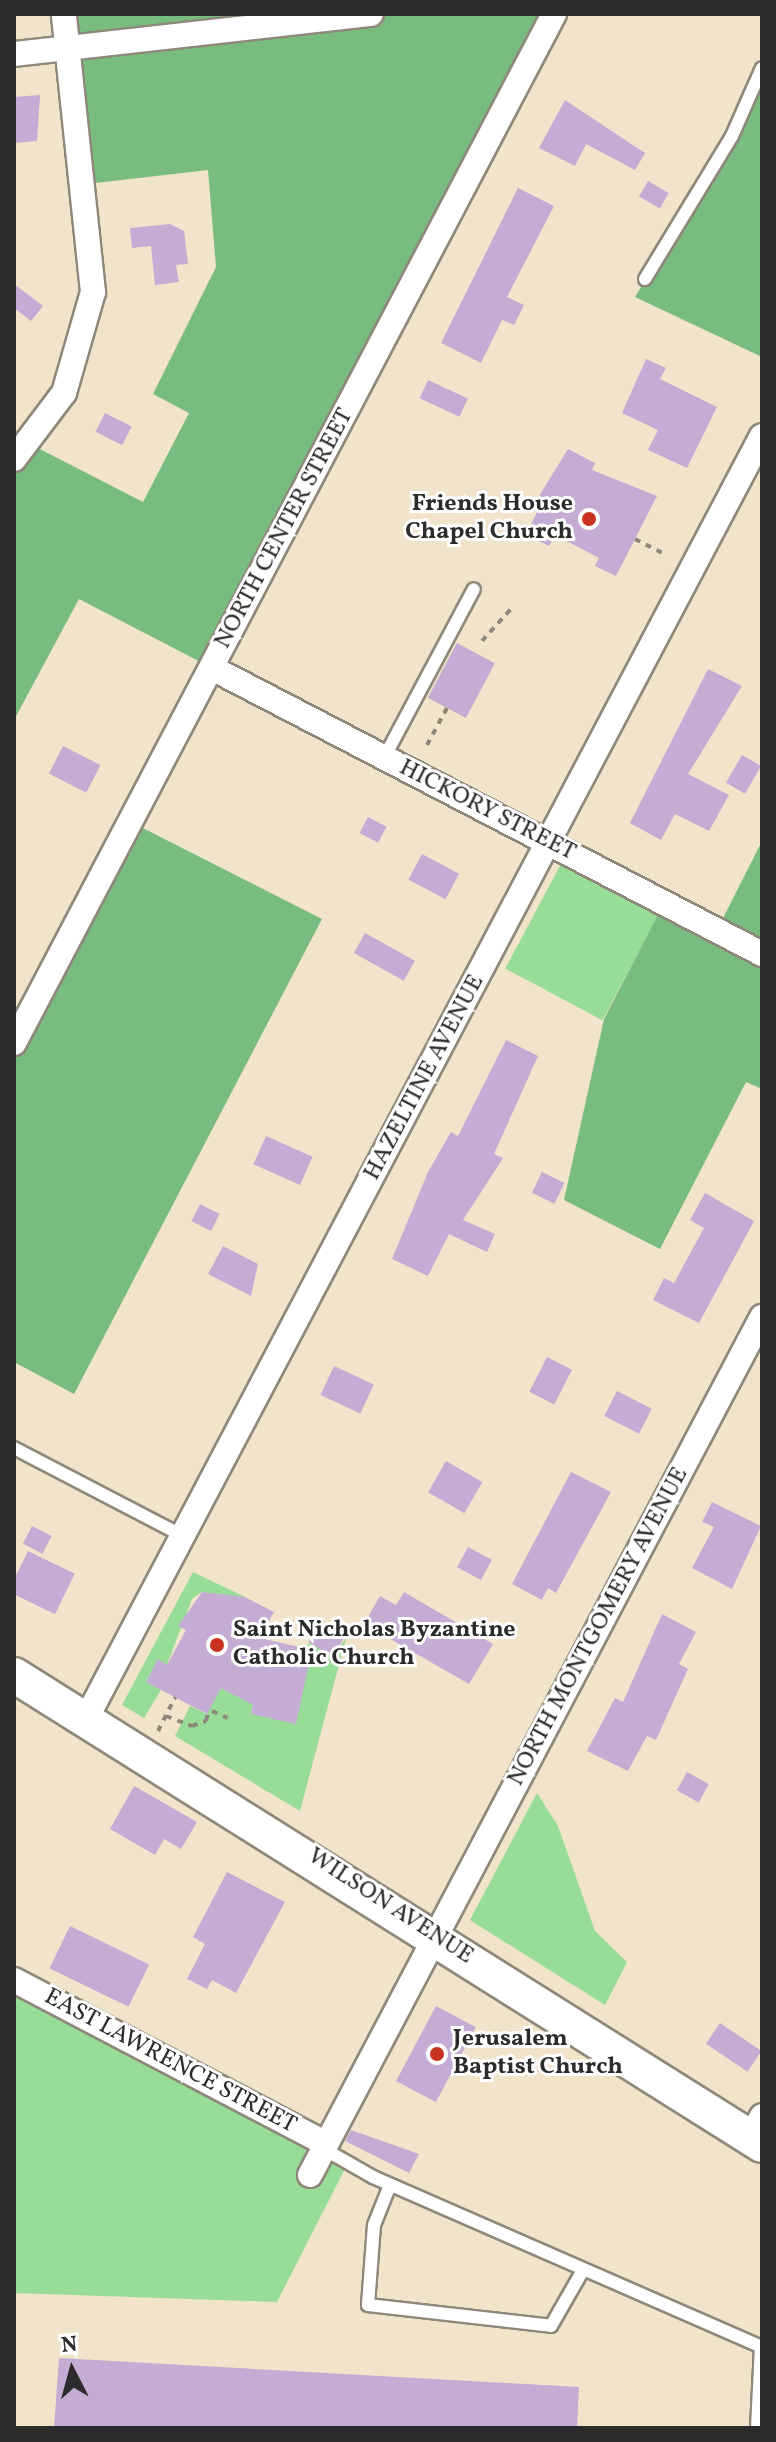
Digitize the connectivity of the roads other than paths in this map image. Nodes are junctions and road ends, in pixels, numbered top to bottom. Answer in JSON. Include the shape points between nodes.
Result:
{"nodes":[{"id":1,"x":64,"y":14,"type":"edge"},
{"id":2,"x":371,"y":14,"type":"edge"},
{"id":3,"x":554,"y":14,"type":"edge"},
{"id":4,"x":68,"y":48,"type":"junction"},
{"id":5,"x":14,"y":54,"type":"edge"},
{"id":6,"x":762,"y":68,"type":"edge"},
{"id":7,"x":645,"y":279,"type":"dead end"},
{"id":8,"x":762,"y":436,"type":"edge"},
{"id":9,"x":14,"y":459,"type":"edge"},
{"id":10,"x":474,"y":589,"type":"dead end"},
{"id":11,"x":212,"y":668,"type":"junction"},
{"id":12,"x":384,"y":758,"type":"junction"},
{"id":13,"x":548,"y":843,"type":"junction"},
{"id":14,"x":762,"y":954,"type":"edge"},
{"id":15,"x":14,"y":1043,"type":"edge"},
{"id":16,"x":762,"y":1317,"type":"edge"},
{"id":17,"x":14,"y":1448,"type":"edge"},
{"id":18,"x":183,"y":1536,"type":"junction"},
{"id":19,"x":14,"y":1675,"type":"edge"},
{"id":20,"x":86,"y":1719,"type":"junction"},
{"id":21,"x":436,"y":1937,"type":"junction"},
{"id":22,"x":14,"y":1980,"type":"edge"},
{"id":23,"x":758,"y":2133,"type":"edge"},
{"id":24,"x":325,"y":2147,"type":"junction"},
{"id":25,"x":310,"y":2175,"type":"dead end"},
{"id":26,"x":390,"y":2185,"type":"junction"},
{"id":27,"x":583,"y":2270,"type":"junction"},
{"id":28,"x":762,"y":2347,"type":"edge"},
{"id":29,"x":757,"y":2428,"type":"edge"}],
"edges":[{"from":1,"to":4,"type":"street"},
{"from":2,"to":4,"type":"street"},
{"from":3,"to":11,"type":"street","name":"NORTH CENTER STREET"},
{"from":4,"to":5,"type":"street"},
{"from":4,"to":9,"type":"street","via":[[93,292],[64,393]]},
{"from":6,"to":7,"type":"lane","via":[[732,136]]},
{"from":8,"to":13,"type":"street","name":"HAZELTINE AVENUE"},
{"from":10,"to":12,"type":"lane"},
{"from":11,"to":12,"type":"street","name":"HICKORY STREET"},
{"from":11,"to":15,"type":"street","name":"NORTH CENTER STREET"},
{"from":12,"to":13,"type":"street","name":"HICKORY STREET"},
{"from":13,"to":14,"type":"street","name":"HICKORY STREET"},
{"from":13,"to":18,"type":"street","name":"HAZELTINE AVENUE"},
{"from":16,"to":21,"type":"street","name":"NORTH MONTGOMERY AVENUE"},
{"from":17,"to":18,"type":"lane"},
{"from":18,"to":20,"type":"street","name":"HAZELTINE AVENUE"},
{"from":19,"to":20,"type":"main road","name":"WILSON AVENUE"},
{"from":20,"to":21,"type":"main road","name":"WILSON AVENUE"},
{"from":21,"to":23,"type":"main road","name":"WILSON AVENUE"},
{"from":21,"to":24,"type":"street","name":"NORTH MONTGOMERY AVENUE"},
{"from":22,"to":24,"type":"street","name":"EAST LAWRENCE STREET"},
{"from":24,"to":25,"type":"street","name":"NORTH MONTGOMERY AVENUE"},
{"from":24,"to":26,"type":"lane"},
{"from":26,"to":27,"type":"lane"},
{"from":26,"to":27,"type":"lane","via":[[374,2225],[368,2305],[551,2326]]},
{"from":27,"to":28,"type":"lane"},
{"from":28,"to":29,"type":"lane"}]}
